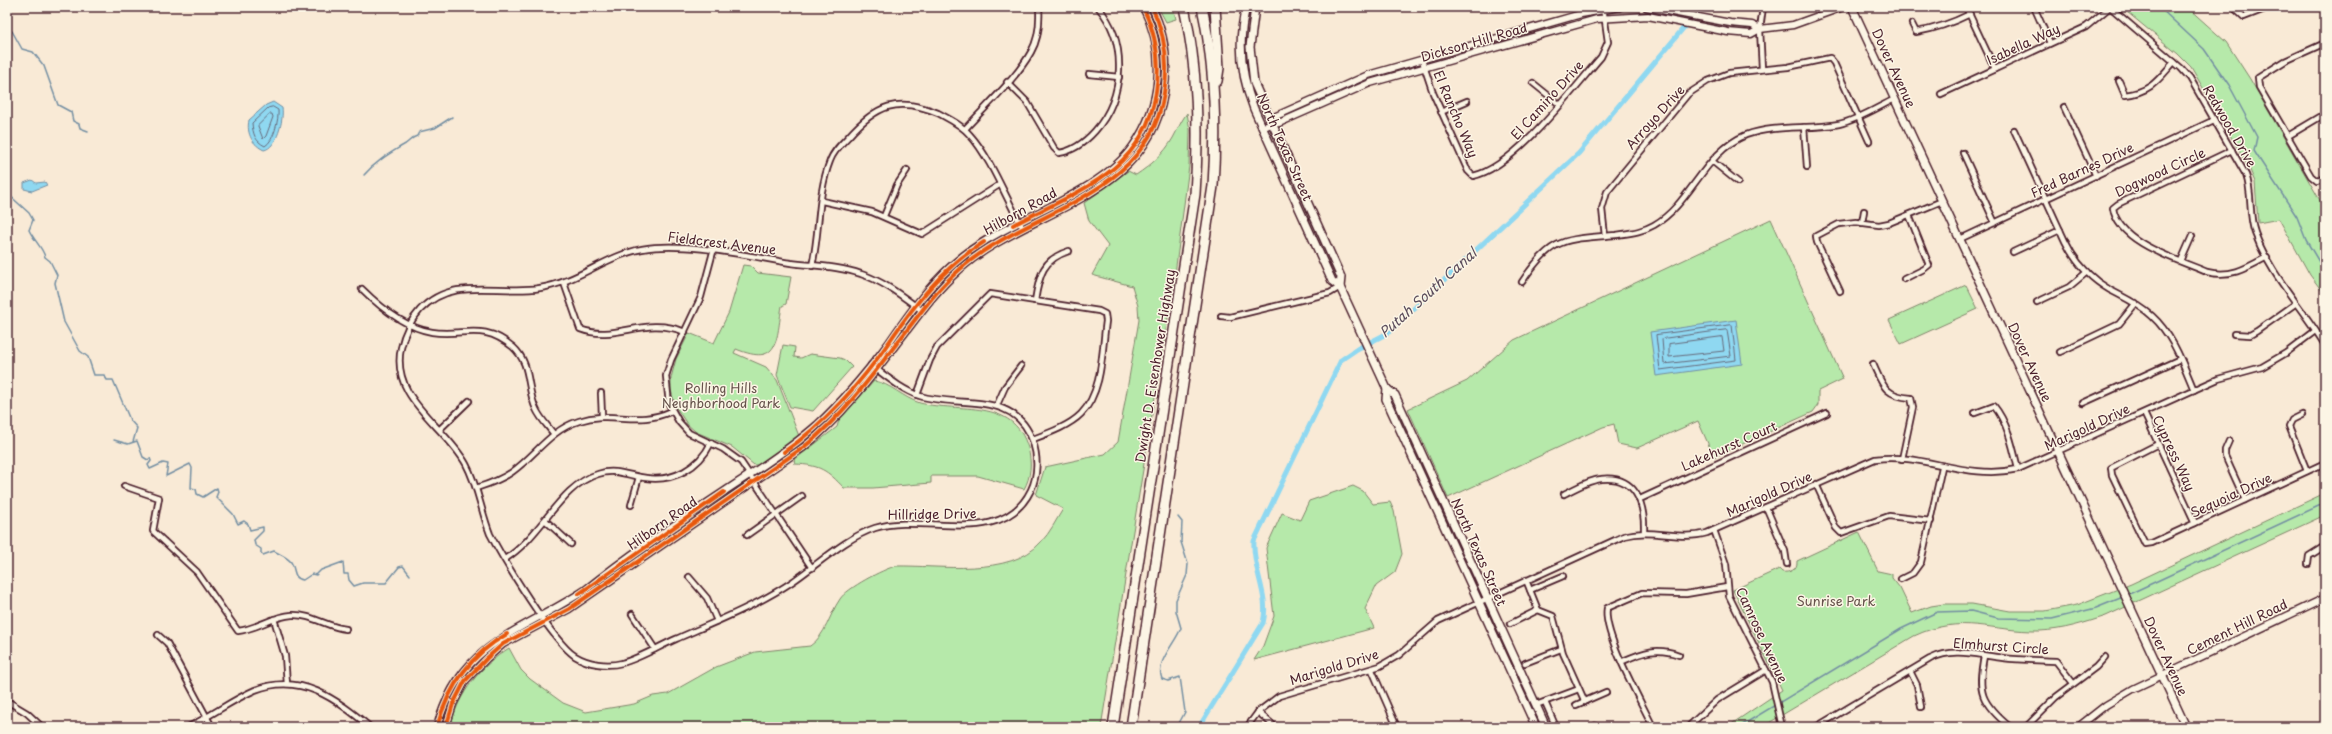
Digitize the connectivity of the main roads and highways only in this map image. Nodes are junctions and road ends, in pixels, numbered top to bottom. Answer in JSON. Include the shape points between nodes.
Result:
{"nodes":[{"id":1,"x":1184,"y":7,"type":"edge"},
{"id":2,"x":1202,"y":7,"type":"edge"},
{"id":3,"x":1215,"y":7,"type":"edge"},
{"id":4,"x":1246,"y":7,"type":"edge"},
{"id":5,"x":1255,"y":7,"type":"edge"},
{"id":6,"x":1852,"y":7,"type":"edge"},
{"id":7,"x":1214,"y":92,"type":"junction"},
{"id":8,"x":1340,"y":287,"type":"junction"},
{"id":9,"x":1387,"y":389,"type":"junction"},
{"id":10,"x":1113,"y":727,"type":"edge"},
{"id":11,"x":1131,"y":727,"type":"edge"},
{"id":12,"x":1536,"y":727,"type":"edge"},
{"id":13,"x":1546,"y":727,"type":"edge"},
{"id":14,"x":2186,"y":727,"type":"edge"}],
"edges":[{"from":1,"to":10,"type":"highway","name":"Dwight D. Eisenhower Highway","via":[[1197,91],[1198,147],[1195,194]]},
{"from":2,"to":7,"type":"highway"},
{"from":3,"to":7,"type":"highway","via":[[1219,68]]},
{"from":4,"to":8,"type":"main road","name":"North Texas Street","via":[[1241,36],[1242,69],[1250,101],[1332,281]]},
{"from":5,"to":8,"type":"main road","name":"North Texas Street","via":[[1250,37],[1251,67],[1257,90],[1341,277]]},
{"from":6,"to":14,"type":"main road","name":"Dover Avenue"},
{"from":7,"to":11,"type":"highway","via":[[1216,134],[1211,200]]},
{"from":8,"to":9,"type":"main road","name":"North Texas Street"},
{"from":9,"to":12,"type":"main road","name":"North Texas Street","via":[[1386,399]]},
{"from":9,"to":13,"type":"main road","name":"North Texas Street","via":[[1395,395]]}]}
